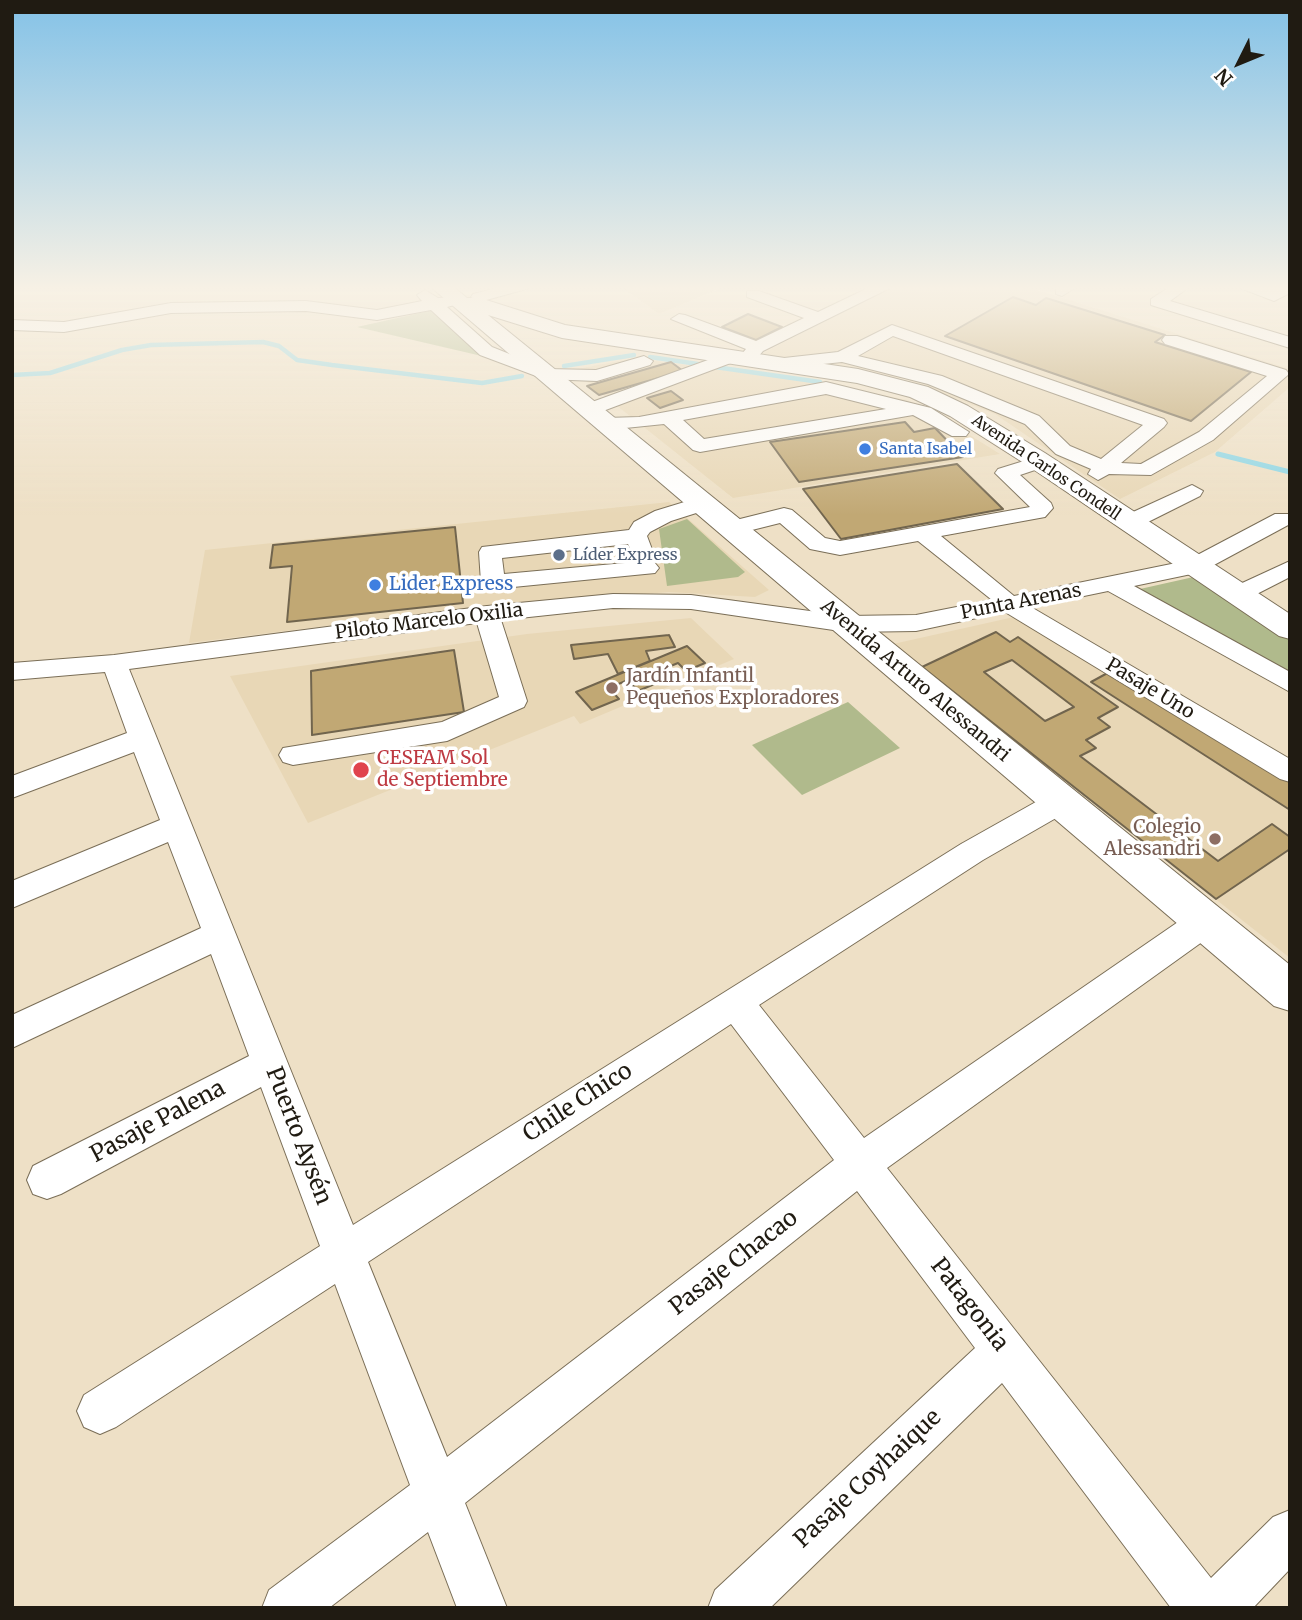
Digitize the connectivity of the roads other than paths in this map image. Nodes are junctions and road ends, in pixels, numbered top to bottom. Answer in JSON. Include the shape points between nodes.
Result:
{"nodes":[{"id":1,"x":533,"y":364,"type":"edge"},
{"id":2,"x":538,"y":364,"type":"edge"},
{"id":3,"x":620,"y":364,"type":"edge"},
{"id":4,"x":656,"y":364,"type":"edge"},
{"id":5,"x":716,"y":364,"type":"edge"},
{"id":6,"x":774,"y":364,"type":"edge"},
{"id":7,"x":856,"y":364,"type":"edge"},
{"id":8,"x":988,"y":364,"type":"edge"},
{"id":9,"x":1247,"y":364,"type":"edge"},
{"id":10,"x":536,"y":367,"type":"junction"},
{"id":11,"x":597,"y":376,"type":"junction"},
{"id":12,"x":673,"y":377,"type":"junction"},
{"id":13,"x":841,"y":377,"type":"junction"},
{"id":14,"x":624,"y":395,"type":"junction"},
{"id":15,"x":916,"y":409,"type":"junction"},
{"id":16,"x":874,"y":417,"type":"junction"},
{"id":17,"x":672,"y":421,"type":"junction"},
{"id":18,"x":606,"y":424,"type":"junction"},
{"id":19,"x":959,"y":432,"type":"dead end"},
{"id":20,"x":1040,"y":462,"type":"junction"},
{"id":21,"x":1102,"y":467,"type":"junction"},
{"id":22,"x":1192,"y":491,"type":"dead end"},
{"id":23,"x":1094,"y":499,"type":"junction"},
{"id":24,"x":704,"y":503,"type":"junction"},
{"id":25,"x":1283,"y":519,"type":"dead end"},
{"id":26,"x":1128,"y":523,"type":"junction"},
{"id":27,"x":732,"y":528,"type":"junction"},
{"id":28,"x":922,"y":533,"type":"junction"},
{"id":29,"x":636,"y":536,"type":"junction"},
{"id":30,"x":1193,"y":566,"type":"junction"},
{"id":31,"x":647,"y":568,"type":"junction"},
{"id":32,"x":1290,"y":568,"type":"edge"},
{"id":33,"x":1112,"y":584,"type":"junction"},
{"id":34,"x":1236,"y":595,"type":"junction"},
{"id":35,"x":646,"y":600,"type":"junction"},
{"id":36,"x":1010,"y":605,"type":"junction"},
{"id":37,"x":486,"y":614,"type":"junction"},
{"id":38,"x":847,"y":624,"type":"junction"},
{"id":39,"x":1290,"y":629,"type":"edge"},
{"id":40,"x":114,"y":663,"type":"junction"},
{"id":41,"x":12,"y":672,"type":"edge"},
{"id":42,"x":1290,"y":683,"type":"edge"},
{"id":43,"x":143,"y":738,"type":"junction"},
{"id":44,"x":293,"y":755,"type":"dead end"},
{"id":45,"x":1290,"y":772,"type":"edge"},
{"id":46,"x":12,"y":787,"type":"edge"},
{"id":47,"x":1060,"y":802,"type":"junction"},
{"id":48,"x":177,"y":826,"type":"junction"},
{"id":49,"x":12,"y":895,"type":"edge"},
{"id":50,"x":1191,"y":932,"type":"dead end"},
{"id":51,"x":219,"y":935,"type":"junction"},
{"id":52,"x":1290,"y":992,"type":"edge"},
{"id":53,"x":734,"y":1002,"type":"junction"},
{"id":54,"x":13,"y":1032,"type":"edge"},
{"id":55,"x":270,"y":1064,"type":"junction"},
{"id":56,"x":860,"y":1164,"type":"junction"},
{"id":57,"x":47,"y":1180,"type":"dead end"},
{"id":58,"x":344,"y":1254,"type":"junction"},
{"id":59,"x":1004,"y":1351,"type":"junction"},
{"id":60,"x":100,"y":1410,"type":"dead end"},
{"id":61,"x":438,"y":1494,"type":"junction"},
{"id":62,"x":1290,"y":1535,"type":"edge"},
{"id":63,"x":287,"y":1608,"type":"edge"},
{"id":64,"x":482,"y":1608,"type":"edge"},
{"id":65,"x":733,"y":1608,"type":"edge"},
{"id":66,"x":1203,"y":1608,"type":"edge"},
{"id":67,"x":1217,"y":1608,"type":"edge"}],
"edges":[{"from":1,"to":10,"type":"main road","name":"Avenida Arturo Alessandri"},
{"from":2,"to":10,"type":"main road"},
{"from":3,"to":11,"type":"street"},
{"from":4,"to":12,"type":"street"},
{"from":5,"to":12,"type":"street"},
{"from":6,"to":13,"type":"main road","name":"Avenida Carlos Condell"},
{"from":7,"to":13,"type":"street"},
{"from":8,"to":21,"type":"street","via":[[1157,423]]},
{"from":9,"to":21,"type":"street","via":[[1280,374],[1206,436],[1144,471]]},
{"from":10,"to":11,"type":"street"},
{"from":10,"to":18,"type":"main road","name":"Avenida Arturo Alessandri"},
{"from":11,"to":14,"type":"street"},
{"from":12,"to":14,"type":"street"},
{"from":13,"to":15,"type":"street"},
{"from":13,"to":16,"type":"street"},
{"from":13,"to":17,"type":"street"},
{"from":13,"to":20,"type":"main road","name":"Avenida Carlos Condell","via":[[938,400]]},
{"from":13,"to":21,"type":"street","via":[[934,380],[1032,420],[1063,450]]},
{"from":14,"to":18,"type":"street"},
{"from":15,"to":16,"type":"street"},
{"from":15,"to":19,"type":"street"},
{"from":16,"to":17,"type":"street","via":[[699,446]]},
{"from":17,"to":18,"type":"street"},
{"from":18,"to":24,"type":"main road","name":"Avenida Arturo Alessandri"},
{"from":20,"to":23,"type":"main road","name":"Avenida Carlos Condell"},
{"from":20,"to":28,"type":"street","via":[[1005,473],[1042,509]]},
{"from":21,"to":23,"type":"street","via":[[1095,480]]},
{"from":22,"to":26,"type":"street"},
{"from":23,"to":26,"type":"main road","name":"Avenida Carlos Condell"},
{"from":24,"to":27,"type":"main road","name":"Avenida Arturo Alessandri"},
{"from":24,"to":29,"type":"street","via":[[663,516],[642,527]]},
{"from":25,"to":30,"type":"street","name":"Punta Arenas"},
{"from":26,"to":30,"type":"main road","name":"Avenida Carlos Condell"},
{"from":27,"to":28,"type":"street","via":[[784,515],[818,544],[840,548]]},
{"from":27,"to":38,"type":"main road","name":"Avenida Arturo Alessandri"},
{"from":28,"to":36,"type":"street","name":"Pasaje Uno"},
{"from":29,"to":31,"type":"street"},
{"from":29,"to":31,"type":"street","via":[[490,552],[493,582]]},
{"from":30,"to":33,"type":"street","name":"Punta Arenas"},
{"from":30,"to":34,"type":"main road","name":"Avenida Carlos Condell"},
{"from":31,"to":35,"type":"street"},
{"from":32,"to":34,"type":"street"},
{"from":33,"to":36,"type":"street","name":"Punta Arenas"},
{"from":33,"to":42,"type":"street"},
{"from":34,"to":39,"type":"main road","name":"Avenida Carlos Condell"},
{"from":35,"to":37,"type":"street","name":"Piloto Marcelo Oxilia"},
{"from":35,"to":38,"type":"street","name":"Piloto Marcelo Oxilia"},
{"from":36,"to":38,"type":"street","name":"Punta Arenas","via":[[916,623]]},
{"from":36,"to":45,"type":"street","name":"Pasaje Uno"},
{"from":37,"to":40,"type":"street","name":"Piloto Marcelo Oxilia"},
{"from":37,"to":44,"type":"street","via":[[514,701],[447,731]]},
{"from":38,"to":47,"type":"main road","name":"Avenida Arturo Alessandri"},
{"from":40,"to":41,"type":"street","name":"Piloto Marcelo Oxilia"},
{"from":40,"to":43,"type":"street","name":"Puerto Aysén"},
{"from":43,"to":46,"type":"street"},
{"from":43,"to":48,"type":"street","name":"Puerto Aysén"},
{"from":47,"to":52,"type":"main road","name":"Avenida Arturo Alessandri"},
{"from":47,"to":53,"type":"street","name":"Chile Chico"},
{"from":48,"to":49,"type":"street"},
{"from":48,"to":51,"type":"street","name":"Puerto Aysén"},
{"from":50,"to":56,"type":"street","name":"Pasaje Chacao"},
{"from":51,"to":54,"type":"street"},
{"from":51,"to":55,"type":"street","name":"Puerto Aysén"},
{"from":53,"to":56,"type":"street","name":"Patagonia"},
{"from":53,"to":58,"type":"street","name":"Chile Chico"},
{"from":55,"to":57,"type":"street","name":"Pasaje Palena"},
{"from":55,"to":58,"type":"street","name":"Puerto Aysén"},
{"from":56,"to":59,"type":"street","name":"Patagonia"},
{"from":56,"to":61,"type":"street","name":"Pasaje Chacao"},
{"from":58,"to":60,"type":"street","name":"Chile Chico"},
{"from":58,"to":61,"type":"street","name":"Puerto Aysén"},
{"from":59,"to":65,"type":"street","name":"Pasaje Coyhaique"},
{"from":59,"to":66,"type":"street","name":"Patagonia"},
{"from":61,"to":63,"type":"street","name":"Pasaje Chacao"},
{"from":61,"to":64,"type":"street","name":"Puerto Aysén"},
{"from":62,"to":67,"type":"street"}]}
